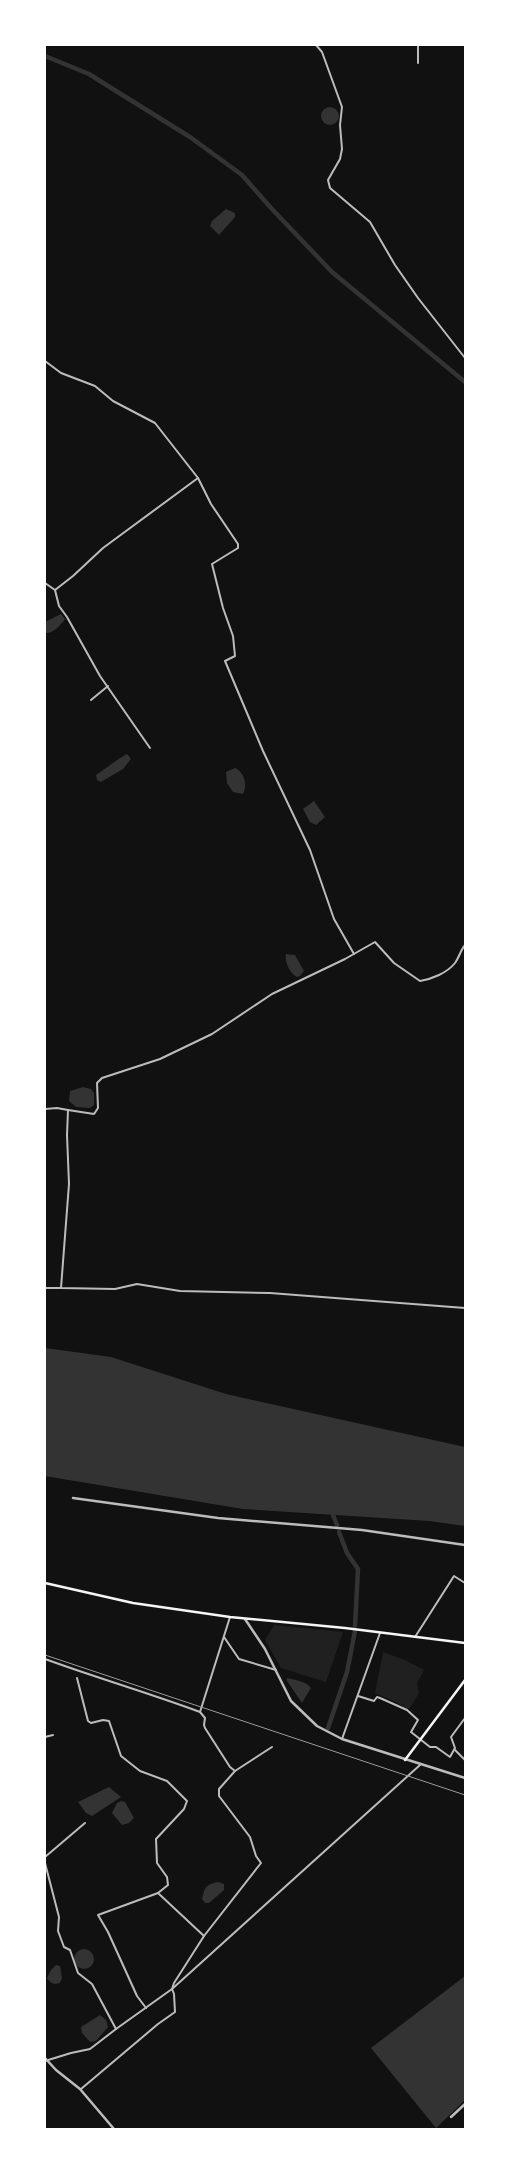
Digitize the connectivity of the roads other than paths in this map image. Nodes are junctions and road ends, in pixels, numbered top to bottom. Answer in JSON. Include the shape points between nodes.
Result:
{"nodes":[{"id":1,"x":316,"y":45,"type":"edge"},
{"id":2,"x":418,"y":45,"type":"edge"},
{"id":3,"x":418,"y":63,"type":"dead end"},
{"id":4,"x":465,"y":358,"type":"edge"},
{"id":5,"x":45,"y":361,"type":"edge"},
{"id":6,"x":198,"y":478,"type":"junction"},
{"id":7,"x":45,"y":583,"type":"edge"},
{"id":8,"x":54,"y":590,"type":"junction"},
{"id":9,"x":108,"y":686,"type":"junction"},
{"id":10,"x":91,"y":700,"type":"dead end"},
{"id":11,"x":150,"y":748,"type":"dead end"},
{"id":12,"x":465,"y":945,"type":"edge"},
{"id":13,"x":354,"y":954,"type":"junction"},
{"id":14,"x":45,"y":1109,"type":"edge"},
{"id":15,"x":68,"y":1110,"type":"junction"},
{"id":16,"x":45,"y":1288,"type":"edge"},
{"id":17,"x":61,"y":1288,"type":"junction"},
{"id":18,"x":465,"y":1308,"type":"edge"},
{"id":19,"x":73,"y":1498,"type":"dead end"},
{"id":20,"x":465,"y":1544,"type":"edge"},
{"id":21,"x":45,"y":1583,"type":"edge"},
{"id":22,"x":465,"y":1583,"type":"edge"},
{"id":23,"x":230,"y":1617,"type":"junction"},
{"id":24,"x":245,"y":1619,"type":"junction"},
{"id":25,"x":380,"y":1633,"type":"junction"},
{"id":26,"x":224,"y":1637,"type":"junction"},
{"id":27,"x":415,"y":1638,"type":"junction"},
{"id":28,"x":465,"y":1643,"type":"edge"},
{"id":29,"x":45,"y":1659,"type":"edge"},
{"id":30,"x":276,"y":1670,"type":"junction"},
{"id":31,"x":77,"y":1678,"type":"dead end"},
{"id":32,"x":465,"y":1682,"type":"edge"},
{"id":33,"x":358,"y":1696,"type":"junction"},
{"id":34,"x":200,"y":1712,"type":"junction"},
{"id":35,"x":465,"y":1718,"type":"edge"},
{"id":36,"x":53,"y":1735,"type":"dead end"},
{"id":37,"x":45,"y":1737,"type":"edge"},
{"id":38,"x":342,"y":1739,"type":"junction"},
{"id":39,"x":421,"y":1740,"type":"junction"},
{"id":40,"x":272,"y":1747,"type":"dead end"},
{"id":41,"x":454,"y":1750,"type":"junction"},
{"id":42,"x":405,"y":1760,"type":"junction"},
{"id":43,"x":465,"y":1760,"type":"edge"},
{"id":44,"x":420,"y":1765,"type":"junction"},
{"id":45,"x":235,"y":1771,"type":"junction"},
{"id":46,"x":465,"y":1778,"type":"edge"},
{"id":47,"x":85,"y":1823,"type":"dead end"},
{"id":48,"x":45,"y":1856,"type":"edge"},
{"id":49,"x":45,"y":1863,"type":"edge"},
{"id":50,"x":158,"y":1893,"type":"junction"},
{"id":51,"x":204,"y":1936,"type":"junction"},
{"id":52,"x":172,"y":1989,"type":"junction"},
{"id":53,"x":146,"y":2008,"type":"junction"},
{"id":54,"x":116,"y":2029,"type":"junction"},
{"id":55,"x":45,"y":2060,"type":"edge"},
{"id":56,"x":80,"y":2089,"type":"junction"},
{"id":57,"x":465,"y":2104,"type":"edge"},
{"id":58,"x":451,"y":2117,"type":"dead end"},
{"id":59,"x":114,"y":2129,"type":"edge"}],
"edges":[{"from":1,"to":4,"type":"street","via":[[322,52],[342,107],[342,150],[328,180],[330,188],[370,222],[418,298]]},
{"from":2,"to":3,"type":"street"},
{"from":5,"to":6,"type":"street","via":[[61,373],[94,386],[113,401],[155,423]]},
{"from":6,"to":8,"type":"street","via":[[103,548]]},
{"from":6,"to":13,"type":"street","via":[[238,544],[238,548],[212,564],[233,636],[234,656],[225,661],[310,850],[334,918]]},
{"from":7,"to":8,"type":"street"},
{"from":8,"to":9,"type":"street","via":[[59,606]]},
{"from":9,"to":10,"type":"street"},
{"from":9,"to":11,"type":"street"},
{"from":12,"to":13,"type":"street","via":[[456,962],[438,976],[420,981],[394,963],[375,942]]},
{"from":13,"to":15,"type":"street","via":[[272,994],[227,1025],[182,1049],[102,1078],[97,1083],[98,1108],[94,1114]]},
{"from":14,"to":15,"type":"street"},
{"from":15,"to":17,"type":"street","via":[[69,1184]]},
{"from":16,"to":17,"type":"street"},
{"from":17,"to":18,"type":"street","via":[[115,1289],[137,1284],[180,1291],[270,1293]]},
{"from":19,"to":20,"type":"street","via":[[218,1518],[362,1530]]},
{"from":21,"to":23,"type":"main road","via":[[133,1603]]},
{"from":22,"to":27,"type":"street","via":[[454,1576]]},
{"from":23,"to":24,"type":"main road"},
{"from":23,"to":26,"type":"street"},
{"from":24,"to":25,"type":"main road"},
{"from":24,"to":30,"type":"street"},
{"from":25,"to":27,"type":"main road"},
{"from":25,"to":33,"type":"street"},
{"from":26,"to":30,"type":"street","via":[[239,1659]]},
{"from":26,"to":34,"type":"street"},
{"from":27,"to":28,"type":"main road"},
{"from":29,"to":34,"type":"street"},
{"from":30,"to":38,"type":"street","via":[[296,1707],[317,1726]]},
{"from":31,"to":50,"type":"street","via":[[88,1721],[109,1721],[120,1756],[140,1771],[167,1781],[187,1801],[184,1809],[156,1839],[157,1862],[167,1877],[168,1885]]},
{"from":32,"to":39,"type":"main road"},
{"from":33,"to":38,"type":"street"},
{"from":33,"to":39,"type":"street","via":[[374,1701],[377,1697],[407,1710],[418,1720],[411,1732]]},
{"from":34,"to":45,"type":"street","via":[[205,1718],[206,1728]]},
{"from":35,"to":41,"type":"street","via":[[451,1737]]},
{"from":36,"to":37,"type":"street"},
{"from":38,"to":42,"type":"street"},
{"from":39,"to":41,"type":"street","via":[[450,1756]]},
{"from":39,"to":42,"type":"main road"},
{"from":40,"to":45,"type":"street"},
{"from":41,"to":43,"type":"street"},
{"from":42,"to":44,"type":"street"},
{"from":44,"to":46,"type":"street"},
{"from":44,"to":52,"type":"street"},
{"from":45,"to":51,"type":"street","via":[[218,1793],[250,1838],[261,1863]]},
{"from":47,"to":48,"type":"street"},
{"from":49,"to":54,"type":"street","via":[[64,1947],[70,1950],[78,1973],[96,1990]]},
{"from":50,"to":51,"type":"street"},
{"from":50,"to":53,"type":"street","via":[[98,1916],[130,1983]]},
{"from":51,"to":52,"type":"street"},
{"from":52,"to":53,"type":"street"},
{"from":52,"to":56,"type":"street","via":[[175,2012]]},
{"from":53,"to":54,"type":"street"},
{"from":54,"to":55,"type":"street","via":[[90,2049]]},
{"from":55,"to":56,"type":"street"},
{"from":56,"to":59,"type":"street"},
{"from":57,"to":58,"type":"street"}]}
